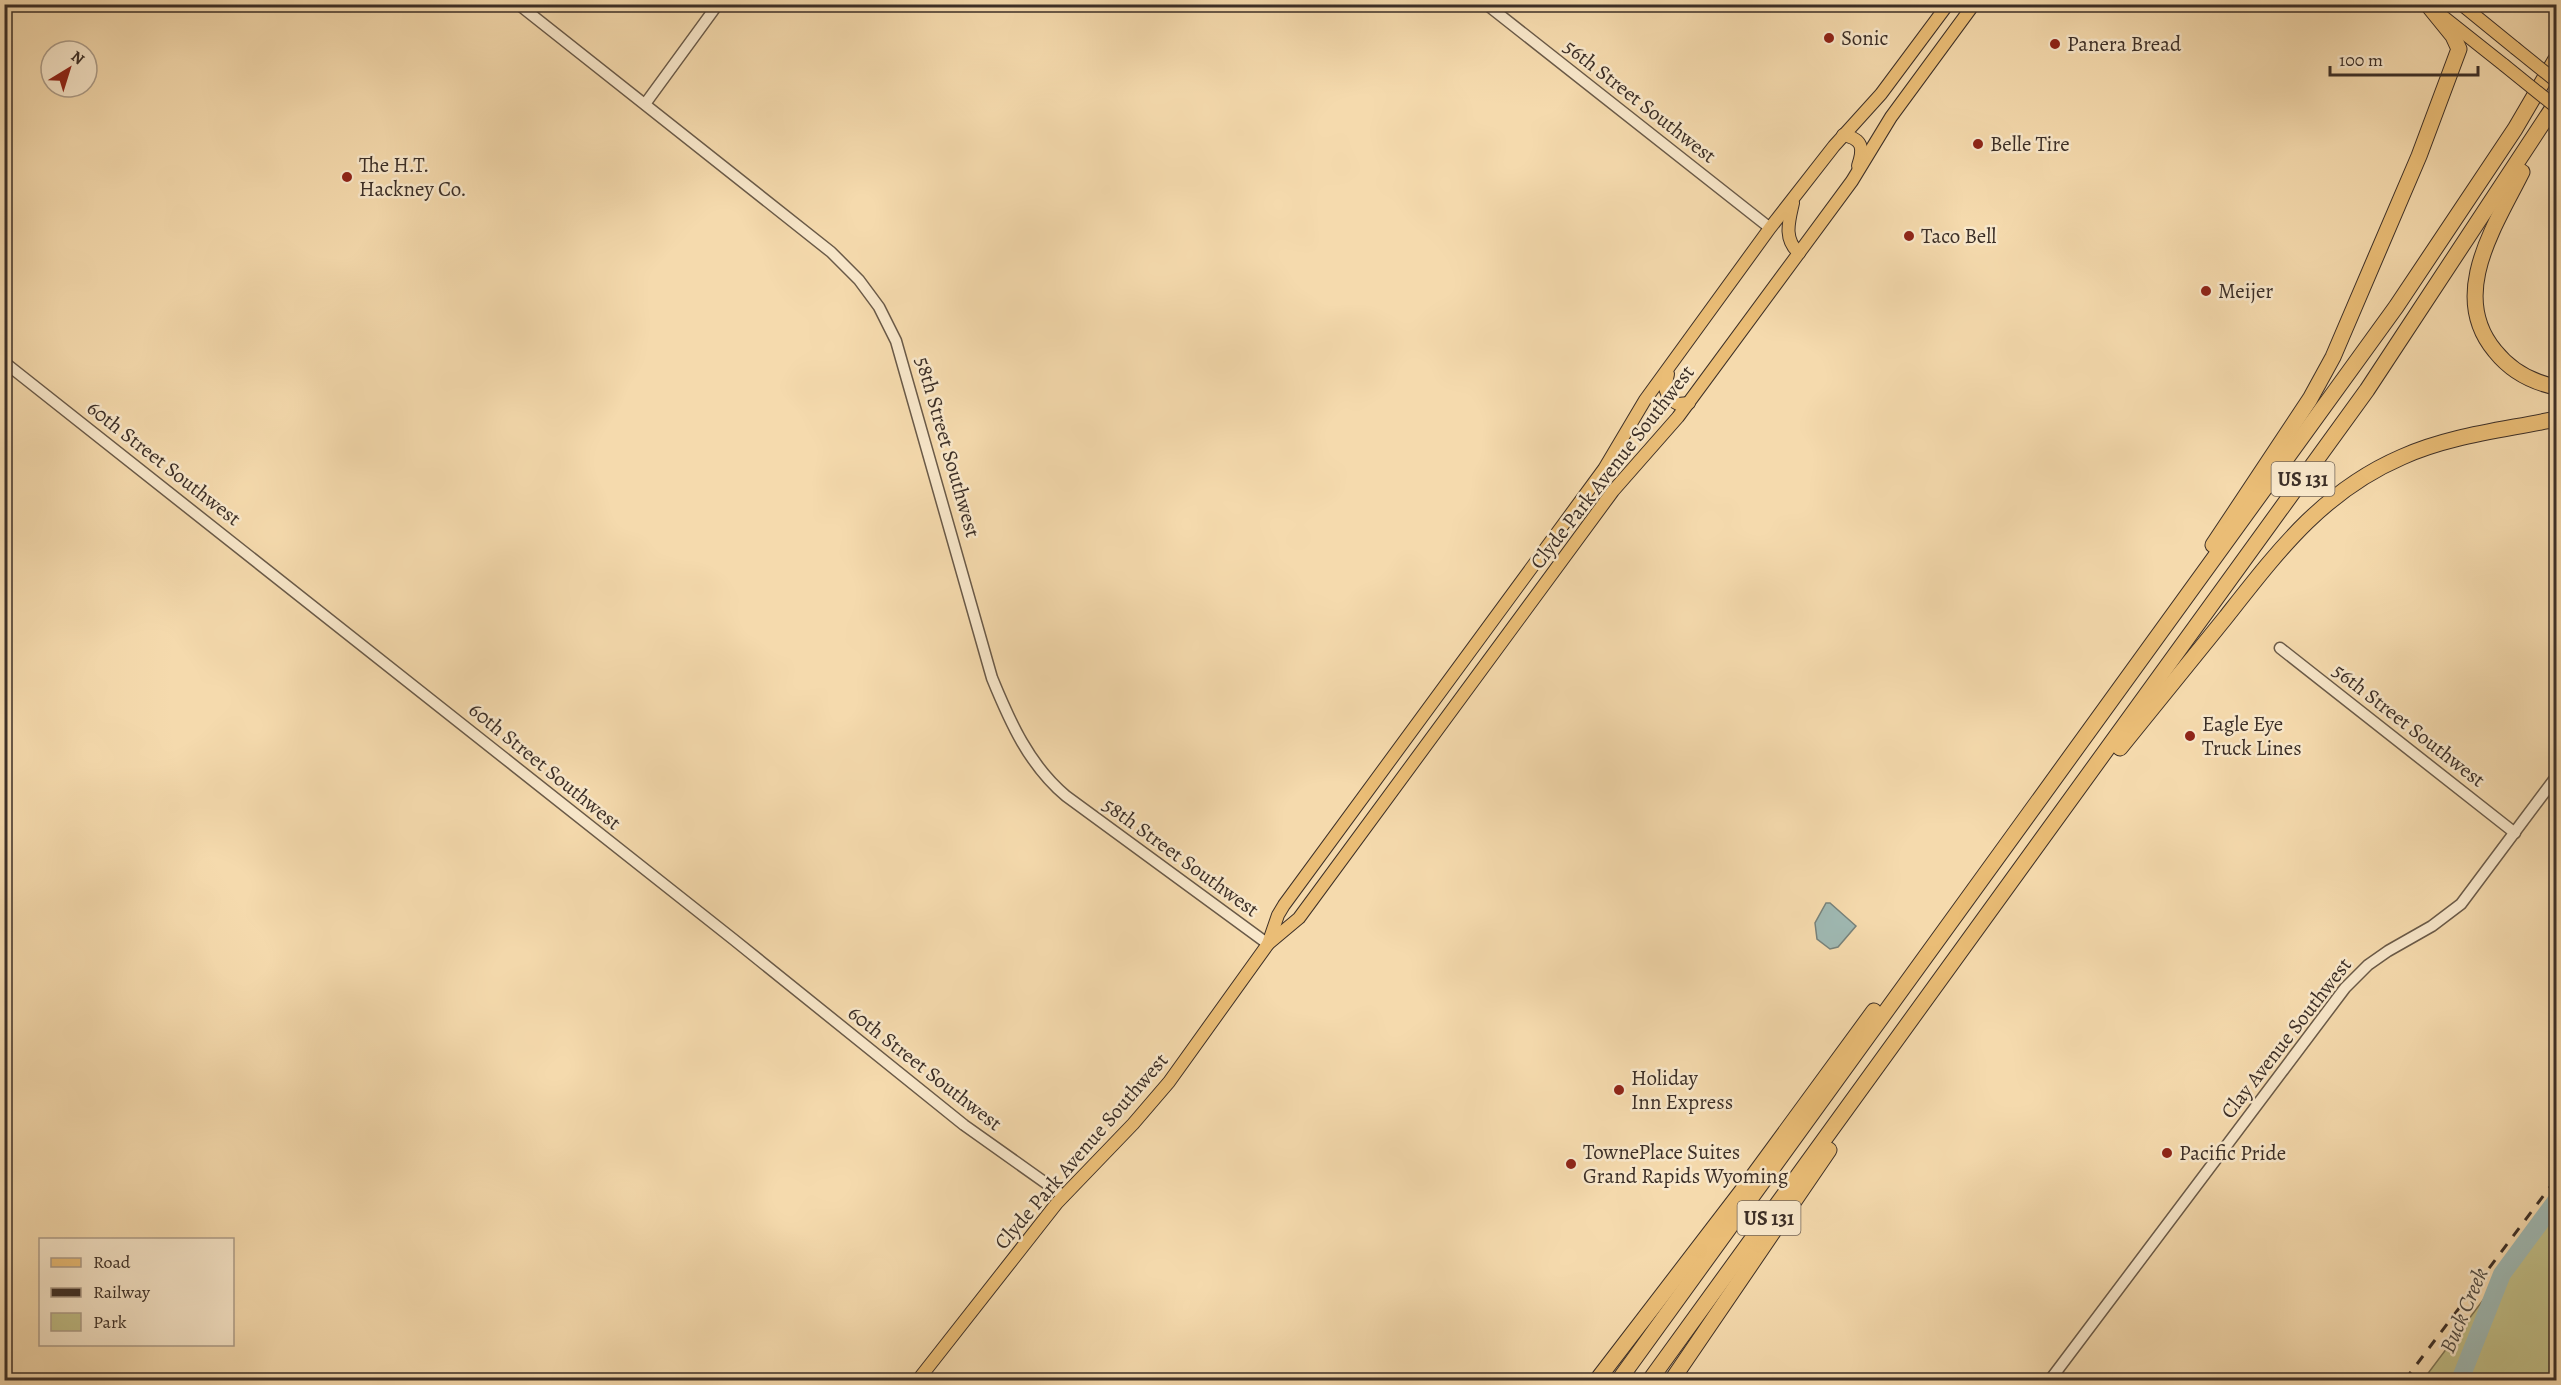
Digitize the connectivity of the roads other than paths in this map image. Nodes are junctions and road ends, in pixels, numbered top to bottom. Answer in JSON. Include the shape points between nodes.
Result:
{"nodes":[{"id":1,"x":518,"y":4,"type":"edge"},
{"id":2,"x":718,"y":4,"type":"edge"},
{"id":3,"x":1486,"y":4,"type":"edge"},
{"id":4,"x":1948,"y":4,"type":"edge"},
{"id":5,"x":1974,"y":4,"type":"edge"},
{"id":6,"x":2428,"y":4,"type":"edge"},
{"id":7,"x":2461,"y":4,"type":"edge"},
{"id":8,"x":2556,"y":46,"type":"edge"},
{"id":9,"x":2556,"y":59,"type":"edge"},
{"id":10,"x":2556,"y":81,"type":"edge"},
{"id":11,"x":645,"y":104,"type":"junction"},
{"id":12,"x":2556,"y":105,"type":"edge"},
{"id":13,"x":2515,"y":129,"type":"junction"},
{"id":14,"x":1843,"y":135,"type":"junction"},
{"id":15,"x":1852,"y":181,"type":"junction"},
{"id":16,"x":1793,"y":199,"type":"junction"},
{"id":17,"x":1770,"y":228,"type":"junction"},
{"id":18,"x":1799,"y":253,"type":"junction"},
{"id":19,"x":4,"y":362,"type":"edge"},
{"id":20,"x":1670,"y":367,"type":"junction"},
{"id":21,"x":2556,"y":387,"type":"edge"},
{"id":22,"x":1689,"y":403,"type":"junction"},
{"id":23,"x":2556,"y":418,"type":"edge"},
{"id":24,"x":1576,"y":507,"type":"junction"},
{"id":25,"x":1578,"y":540,"type":"junction"},
{"id":26,"x":2185,"y":598,"type":"junction"},
{"id":27,"x":2280,"y":648,"type":"dead end"},
{"id":28,"x":2556,"y":777,"type":"edge"},
{"id":29,"x":2515,"y":833,"type":"junction"},
{"id":30,"x":2037,"y":847,"type":"junction"},
{"id":31,"x":1944,"y":933,"type":"junction"},
{"id":32,"x":1269,"y":944,"type":"junction"},
{"id":33,"x":1887,"y":1054,"type":"junction"},
{"id":34,"x":1064,"y":1196,"type":"junction"},
{"id":35,"x":918,"y":1380,"type":"edge"},
{"id":36,"x":1597,"y":1380,"type":"edge"},
{"id":37,"x":1619,"y":1380,"type":"edge"},
{"id":38,"x":1650,"y":1380,"type":"edge"},
{"id":39,"x":1672,"y":1380,"type":"edge"},
{"id":40,"x":2050,"y":1380,"type":"edge"}],
"edges":[{"from":1,"to":11,"type":"street","name":"58th Street Southwest"},
{"from":2,"to":11,"type":"street"},
{"from":3,"to":17,"type":"street","name":"56th Street Southwest"},
{"from":4,"to":14,"type":"main road","name":"Clyde Park Avenue Southwest","via":[[1881,94]]},
{"from":5,"to":15,"type":"main road","name":"Clyde Park Avenue Southwest","via":[[1891,117]]},
{"from":6,"to":12,"type":"main road","bridge":true},
{"from":6,"to":26,"type":"highway","via":[[2459,49],[2419,156],[2328,368],[2225,524]]},
{"from":7,"to":10,"type":"main road","bridge":true},
{"from":8,"to":13,"type":"highway"},
{"from":9,"to":13,"type":"highway","number":"US 131"},
{"from":11,"to":32,"type":"street","name":"58th Street Southwest","via":[[824,247],[859,280],[879,307],[899,351],[992,678],[1024,747],[1047,778],[1092,817]]},
{"from":12,"to":21,"type":"highway","via":[[2489,237],[2474,297],[2481,329],[2499,356],[2514,371]]},
{"from":12,"to":30,"type":"highway","number":"US 131","via":[[2367,390]]},
{"from":13,"to":26,"type":"highway","number":"US 131","via":[[2396,307]]},
{"from":14,"to":15,"type":"main road","via":[[1855,138],[1862,146]]},
{"from":14,"to":16,"type":"main road","name":"Clyde Park Avenue Southwest"},
{"from":15,"to":18,"type":"main road","name":"Clyde Park Avenue Southwest"},
{"from":16,"to":17,"type":"main road","name":"Clyde Park Avenue Southwest"},
{"from":16,"to":18,"type":"main road","via":[[1788,233],[1791,246]]},
{"from":17,"to":20,"type":"main road","name":"Clyde Park Avenue Southwest"},
{"from":18,"to":22,"type":"main road","name":"Clyde Park Avenue Southwest"},
{"from":19,"to":34,"type":"street","name":"60th Street Southwest","via":[[964,1125]]},
{"from":20,"to":22,"type":"main road","via":[[1666,394],[1678,404]]},
{"from":20,"to":24,"type":"main road","name":"Clyde Park Avenue Southwest"},
{"from":22,"to":25,"type":"main road","name":"Clyde Park Avenue Southwest","via":[[1625,475]]},
{"from":23,"to":30,"type":"highway","via":[[2425,447],[2374,471],[2320,508],[2277,553]]},
{"from":24,"to":25,"type":"main road","via":[[1570,528]]},
{"from":24,"to":32,"type":"main road","name":"Clyde Park Avenue Southwest","via":[[1284,905]]},
{"from":25,"to":32,"type":"main road","name":"Clyde Park Avenue Southwest","via":[[1299,918]]},
{"from":26,"to":31,"type":"highway","number":"US 131"},
{"from":27,"to":29,"type":"street","name":"56th Street Southwest"},
{"from":28,"to":29,"type":"street","name":"Clay Avenue Southwest"},
{"from":29,"to":40,"type":"street","name":"Clay Avenue Southwest","via":[[2461,904],[2381,955],[2345,988]]},
{"from":30,"to":33,"type":"highway","number":"US 131"},
{"from":31,"to":36,"type":"highway","via":[[1867,1020]]},
{"from":31,"to":37,"type":"highway","number":"US 131"},
{"from":32,"to":34,"type":"main road","name":"Clyde Park Avenue Southwest","via":[[1159,1095]]},
{"from":33,"to":38,"type":"highway","number":"US 131"},
{"from":33,"to":39,"type":"highway","via":[[1811,1178]]},
{"from":34,"to":35,"type":"main road","name":"Clyde Park Avenue Southwest"}]}
